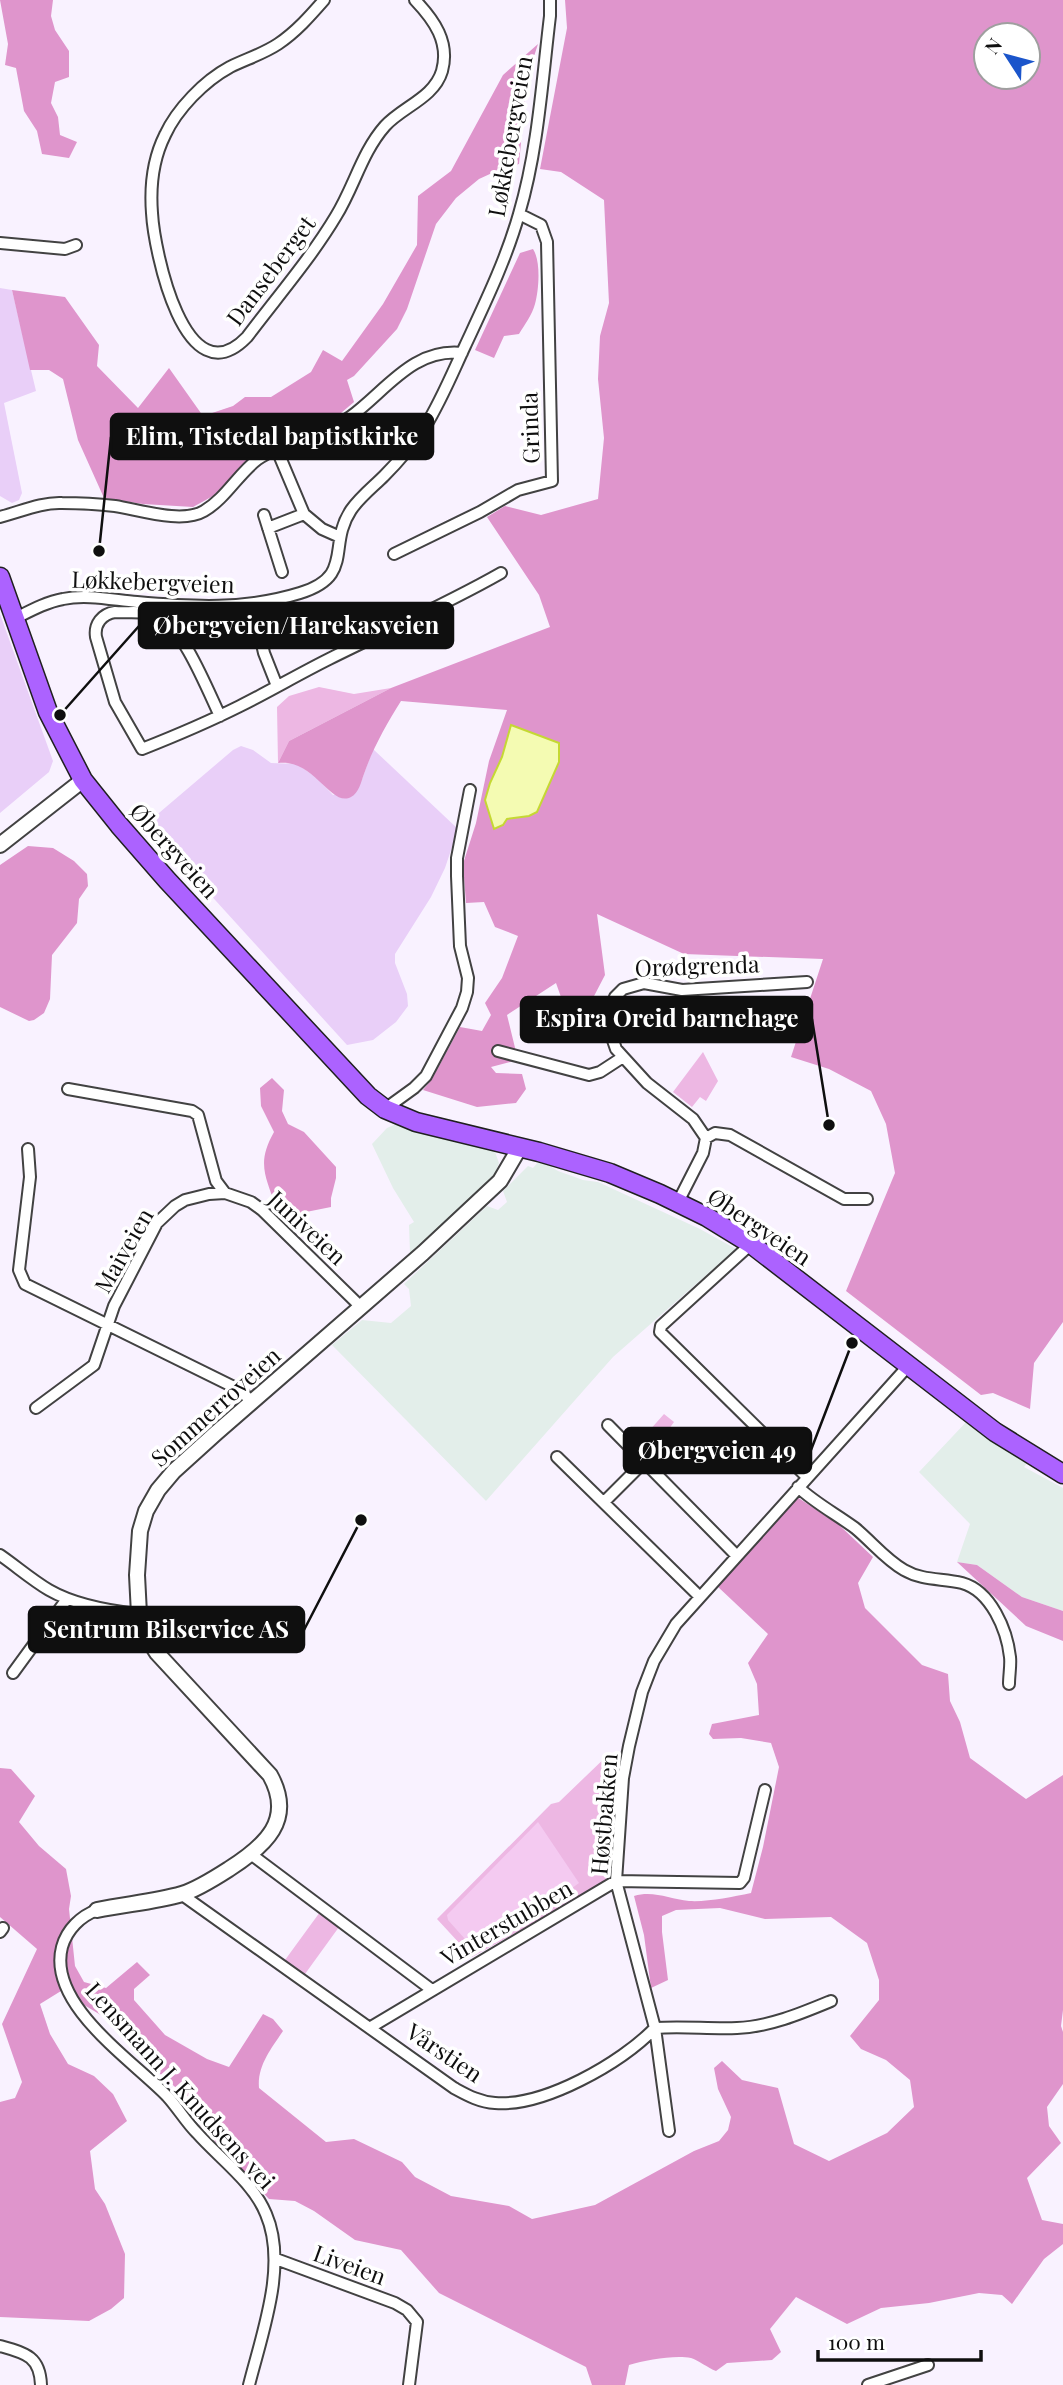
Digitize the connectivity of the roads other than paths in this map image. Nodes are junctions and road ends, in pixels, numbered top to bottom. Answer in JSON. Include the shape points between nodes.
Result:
{"nodes":[{"id":1,"x":324,"y":0,"type":"edge"},
{"id":2,"x":415,"y":0,"type":"edge"},
{"id":3,"x":550,"y":0,"type":"edge"},
{"id":4,"x":519,"y":214,"type":"junction"},
{"id":5,"x":0,"y":243,"type":"edge"},
{"id":6,"x":76,"y":245,"type":"dead end"},
{"id":7,"x":462,"y":353,"type":"junction"},
{"id":8,"x":277,"y":450,"type":"junction"},
{"id":9,"x":304,"y":514,"type":"junction"},
{"id":10,"x":264,"y":515,"type":"dead end"},
{"id":11,"x":0,"y":517,"type":"edge"},
{"id":12,"x":268,"y":528,"type":"junction"},
{"id":13,"x":340,"y":537,"type":"junction"},
{"id":14,"x":394,"y":554,"type":"dead end"},
{"id":15,"x":282,"y":572,"type":"dead end"},
{"id":16,"x":501,"y":573,"type":"dead end"},
{"id":17,"x":0,"y":577,"type":"edge"},
{"id":18,"x":253,"y":604,"type":"junction"},
{"id":19,"x":14,"y":619,"type":"junction"},
{"id":20,"x":277,"y":686,"type":"junction"},
{"id":21,"x":220,"y":716,"type":"junction"},
{"id":22,"x":83,"y":780,"type":"junction"},
{"id":23,"x":470,"y":790,"type":"dead end"},
{"id":24,"x":0,"y":845,"type":"edge"},
{"id":25,"x":807,"y":982,"type":"dead end"},
{"id":26,"x":498,"y":1051,"type":"dead end"},
{"id":27,"x":623,"y":1057,"type":"junction"},
{"id":28,"x":68,"y":1089,"type":"dead end"},
{"id":29,"x":385,"y":1108,"type":"junction"},
{"id":30,"x":706,"y":1138,"type":"junction"},
{"id":31,"x":520,"y":1147,"type":"junction"},
{"id":32,"x":28,"y":1149,"type":"dead end"},
{"id":33,"x":225,"y":1193,"type":"junction"},
{"id":34,"x":867,"y":1199,"type":"dead end"},
{"id":35,"x":678,"y":1202,"type":"junction"},
{"id":36,"x":751,"y":1244,"type":"junction"},
{"id":37,"x":361,"y":1307,"type":"junction"},
{"id":38,"x":107,"y":1325,"type":"junction"},
{"id":39,"x":909,"y":1365,"type":"junction"},
{"id":40,"x":252,"y":1402,"type":"junction"},
{"id":41,"x":36,"y":1408,"type":"dead end"},
{"id":42,"x":608,"y":1425,"type":"dead end"},
{"id":43,"x":557,"y":1457,"type":"dead end"},
{"id":44,"x":643,"y":1463,"type":"junction"},
{"id":45,"x":1063,"y":1474,"type":"edge"},
{"id":46,"x":807,"y":1477,"type":"junction"},
{"id":47,"x":798,"y":1487,"type":"junction"},
{"id":48,"x":604,"y":1502,"type":"junction"},
{"id":49,"x":0,"y":1555,"type":"edge"},
{"id":50,"x":736,"y":1555,"type":"junction"},
{"id":51,"x":699,"y":1596,"type":"junction"},
{"id":52,"x":67,"y":1599,"type":"junction"},
{"id":53,"x":139,"y":1614,"type":"junction"},
{"id":54,"x":13,"y":1673,"type":"dead end"},
{"id":55,"x":1009,"y":1684,"type":"dead end"},
{"id":56,"x":765,"y":1790,"type":"dead end"},
{"id":57,"x":251,"y":1855,"type":"junction"},
{"id":58,"x":616,"y":1881,"type":"junction"},
{"id":59,"x":181,"y":1894,"type":"junction"},
{"id":60,"x":97,"y":1910,"type":"joint"},
{"id":61,"x":432,"y":1990,"type":"junction"},
{"id":62,"x":831,"y":2001,"type":"dead end"},
{"id":63,"x":371,"y":2027,"type":"junction"},
{"id":64,"x":654,"y":2028,"type":"junction"},
{"id":65,"x":669,"y":2131,"type":"dead end"},
{"id":66,"x":276,"y":2259,"type":"junction"},
{"id":67,"x":0,"y":2346,"type":"edge"},
{"id":68,"x":928,"y":2365,"type":"dead end"},
{"id":69,"x":41,"y":2385,"type":"edge"},
{"id":70,"x":249,"y":2385,"type":"edge"},
{"id":71,"x":409,"y":2385,"type":"edge"},
{"id":72,"x":868,"y":2385,"type":"edge"}],
"edges":[{"from":1,"to":2,"type":"street","name":"Danseberget","via":[[277,45],[214,78],[180,112],[159,149],[151,193],[159,260],[175,310],[188,333],[207,349],[227,350],[247,337],[331,224],[382,130],[440,78],[444,56],[440,34]]},
{"from":3,"to":4,"type":"street","name":"Løkkebergveien","via":[[533,148]]},
{"from":4,"to":7,"type":"street","name":"Løkkebergveien","via":[[498,275]]},
{"from":4,"to":14,"type":"street","name":"Grinda","via":[[541,225],[547,242],[552,481],[518,489],[480,513]]},
{"from":5,"to":6,"type":"street","via":[[65,249]]},
{"from":7,"to":8,"type":"street","via":[[448,351],[413,364],[350,417]]},
{"from":7,"to":13,"type":"street","name":"Løkkebergveien","via":[[423,429],[353,508]]},
{"from":8,"to":9,"type":"street"},
{"from":8,"to":11,"type":"street","via":[[257,460],[206,510],[189,516],[60,502]]},
{"from":9,"to":12,"type":"street"},
{"from":9,"to":13,"type":"street"},
{"from":10,"to":12,"type":"street"},
{"from":12,"to":15,"type":"street"},
{"from":13,"to":18,"type":"street","name":"Løkkebergveien","via":[[338,562],[321,584]]},
{"from":16,"to":20,"type":"street"},
{"from":17,"to":19,"type":"main road","name":"Øbergveien"},
{"from":18,"to":19,"type":"street","name":"Løkkebergveien","via":[[209,608],[75,597],[56,600]]},
{"from":18,"to":20,"type":"street"},
{"from":19,"to":22,"type":"main road","name":"Øbergveien","via":[[48,712]]},
{"from":20,"to":21,"type":"street"},
{"from":21,"to":21,"type":"street","via":[[142,750],[115,702],[96,637],[98,622],[115,612],[161,617],[178,635]]},
{"from":22,"to":24,"type":"street"},
{"from":22,"to":29,"type":"main road","name":"Øbergveien","via":[[167,880],[349,1079]]},
{"from":23,"to":29,"type":"street","via":[[457,858],[460,946],[467,992],[426,1076]]},
{"from":25,"to":27,"type":"street","name":"Orødgrenda","via":[[682,990],[633,984],[615,997],[608,1016],[610,1038]]},
{"from":26,"to":27,"type":"street","via":[[589,1074]]},
{"from":27,"to":30,"type":"street","name":"Orødgrenda","via":[[647,1083],[693,1119]]},
{"from":28,"to":33,"type":"street","via":[[192,1111],[198,1115],[216,1181]]},
{"from":29,"to":31,"type":"main road","name":"Øbergveien","via":[[416,1122]]},
{"from":30,"to":34,"type":"street","via":[[715,1133],[730,1135],[844,1199]]},
{"from":30,"to":35,"type":"street"},
{"from":31,"to":35,"type":"main road","name":"Øbergveien","via":[[610,1173]]},
{"from":31,"to":37,"type":"street","name":"Sommerroveien","via":[[500,1181]]},
{"from":32,"to":38,"type":"street","name":"Maiveien","via":[[30,1177],[20,1278]]},
{"from":33,"to":37,"type":"street","name":"Juniveien","via":[[262,1210]]},
{"from":33,"to":38,"type":"street","name":"Maiveien","via":[[196,1196],[166,1214],[151,1234]]},
{"from":35,"to":36,"type":"main road","name":"Øbergveien"},
{"from":36,"to":39,"type":"main road","name":"Øbergveien"},
{"from":36,"to":46,"type":"street","via":[[661,1326],[660,1332]]},
{"from":37,"to":40,"type":"street","name":"Sommerroveien"},
{"from":38,"to":40,"type":"street","name":"Maiveien","via":[[240,1390]]},
{"from":38,"to":41,"type":"street","name":"Maiveien","via":[[94,1365]]},
{"from":39,"to":45,"type":"main road","name":"Øbergveien","via":[[995,1432]]},
{"from":39,"to":46,"type":"street","name":"Høstbakken"},
{"from":40,"to":53,"type":"street","name":"Sommerroveien","via":[[174,1471],[146,1511],[137,1575]]},
{"from":42,"to":44,"type":"street"},
{"from":43,"to":48,"type":"street"},
{"from":44,"to":48,"type":"street"},
{"from":44,"to":50,"type":"street"},
{"from":46,"to":47,"type":"street","name":"Høstbakken"},
{"from":47,"to":50,"type":"street","name":"Høstbakken"},
{"from":47,"to":55,"type":"street","via":[[902,1569],[923,1578],[964,1584],[989,1602],[1002,1626],[1010,1658]]},
{"from":48,"to":51,"type":"street"},
{"from":49,"to":52,"type":"street"},
{"from":50,"to":51,"type":"street","name":"Høstbakken"},
{"from":51,"to":58,"type":"street","name":"Høstbakken","via":[[664,1641],[642,1692],[623,1777]]},
{"from":52,"to":53,"type":"street"},
{"from":52,"to":54,"type":"street"},
{"from":53,"to":57,"type":"street","name":"Sommerroveien","via":[[158,1653],[275,1785],[277,1820],[272,1833]]},
{"from":56,"to":58,"type":"street","via":[[740,1883]]},
{"from":57,"to":59,"type":"street","name":"Sommerroveien"},
{"from":57,"to":61,"type":"street"},
{"from":58,"to":61,"type":"street","name":"Vinterstubben"},
{"from":58,"to":64,"type":"street","name":"Høstbakken"},
{"from":59,"to":60,"type":"street","name":"Sommerroveien"},
{"from":59,"to":63,"type":"street","name":"Vårstien"},
{"from":60,"to":66,"type":"street","name":"Lensmann J. Knudsens vei","via":[[78,1922],[64,1940],[60,1965],[66,1989],[78,2011],[169,2098],[261,2202]]},
{"from":61,"to":63,"type":"street","name":"Vinterstubben"},
{"from":62,"to":64,"type":"street","via":[[740,2028]]},
{"from":63,"to":64,"type":"street","name":"Vårstien","via":[[460,2091],[497,2104],[563,2087],[621,2056]]},
{"from":64,"to":65,"type":"street","name":"Høstbakken"},
{"from":66,"to":70,"type":"street","name":"Lensmann J. Knudsens vei"},
{"from":66,"to":71,"type":"street","name":"Liveien","via":[[407,2310],[417,2322]]},
{"from":67,"to":69,"type":"street","via":[[27,2354],[40,2370]]},
{"from":68,"to":72,"type":"street"}]}
